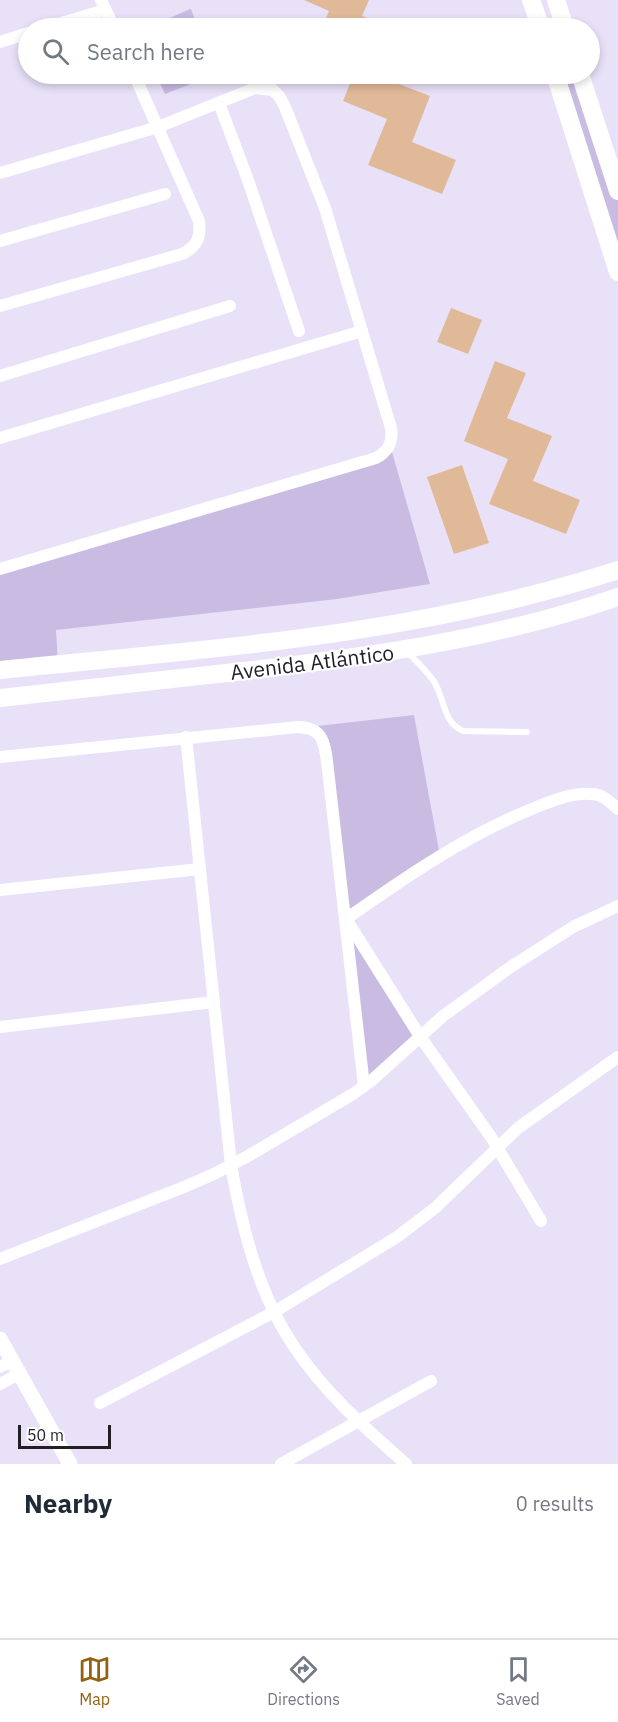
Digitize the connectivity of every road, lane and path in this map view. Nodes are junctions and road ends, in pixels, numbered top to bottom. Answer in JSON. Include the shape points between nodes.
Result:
{"nodes":[{"id":1,"x":531,"y":0,"type":"edge"},
{"id":2,"x":556,"y":0,"type":"edge"},
{"id":3,"x":103,"y":5,"type":"edge"},
{"id":4,"x":70,"y":18,"type":"edge"},
{"id":5,"x":537,"y":18,"type":"edge"},
{"id":6,"x":562,"y":18,"type":"edge"},
{"id":7,"x":18,"y":36,"type":"edge"},
{"id":8,"x":0,"y":42,"type":"edge"},
{"id":9,"x":139,"y":84,"type":"edge"},
{"id":10,"x":558,"y":84,"type":"edge"},
{"id":11,"x":583,"y":84,"type":"edge"},
{"id":12,"x":219,"y":103,"type":"junction"},
{"id":13,"x":158,"y":127,"type":"junction"},
{"id":14,"x":0,"y":173,"type":"edge"},
{"id":15,"x":618,"y":191,"type":"edge"},
{"id":16,"x":165,"y":194,"type":"dead end"},
{"id":17,"x":0,"y":242,"type":"edge"},
{"id":18,"x":618,"y":272,"type":"edge"},
{"id":19,"x":0,"y":306,"type":"edge"},
{"id":20,"x":230,"y":306,"type":"dead end"},
{"id":21,"x":299,"y":331,"type":"dead end"},
{"id":22,"x":362,"y":332,"type":"junction"},
{"id":23,"x":0,"y":376,"type":"edge"},
{"id":24,"x":0,"y":438,"type":"edge"},
{"id":25,"x":0,"y":568,"type":"edge"},
{"id":26,"x":618,"y":570,"type":"edge"},
{"id":27,"x":618,"y":597,"type":"edge"},
{"id":28,"x":405,"y":650,"type":"junction"},
{"id":29,"x":0,"y":670,"type":"edge"},
{"id":30,"x":0,"y":698,"type":"edge"},
{"id":31,"x":527,"y":732,"type":"dead end"},
{"id":32,"x":186,"y":737,"type":"junction"},
{"id":33,"x":0,"y":757,"type":"edge"},
{"id":34,"x":618,"y":809,"type":"edge"},
{"id":35,"x":200,"y":868,"type":"junction"},
{"id":36,"x":0,"y":890,"type":"edge"},
{"id":37,"x":618,"y":906,"type":"edge"},
{"id":38,"x":346,"y":920,"type":"junction"},
{"id":39,"x":214,"y":1002,"type":"junction"},
{"id":40,"x":0,"y":1027,"type":"edge"},
{"id":41,"x":422,"y":1038,"type":"junction"},
{"id":42,"x":618,"y":1057,"type":"edge"},
{"id":43,"x":364,"y":1086,"type":"junction"},
{"id":44,"x":497,"y":1147,"type":"junction"},
{"id":45,"x":231,"y":1165,"type":"junction"},
{"id":46,"x":541,"y":1221,"type":"dead end"},
{"id":47,"x":0,"y":1258,"type":"edge"},
{"id":48,"x":274,"y":1312,"type":"junction"},
{"id":49,"x":0,"y":1339,"type":"edge"},
{"id":50,"x":10,"y":1367,"type":"edge"},
{"id":51,"x":431,"y":1381,"type":"dead end"},
{"id":52,"x":0,"y":1384,"type":"edge"},
{"id":53,"x":100,"y":1403,"type":"dead end"},
{"id":54,"x":358,"y":1421,"type":"junction"},
{"id":55,"x":70,"y":1464,"type":"edge"},
{"id":56,"x":281,"y":1464,"type":"edge"},
{"id":57,"x":406,"y":1464,"type":"edge"}],
"edges":[{"from":1,"to":5,"type":"main road"},
{"from":2,"to":6,"type":"main road"},
{"from":3,"to":4,"type":"street"},
{"from":7,"to":8,"type":"street"},
{"from":9,"to":13,"type":"street"},
{"from":10,"to":18,"type":"main road"},
{"from":11,"to":15,"type":"main road"},
{"from":12,"to":13,"type":"street"},
{"from":12,"to":21,"type":"street"},
{"from":12,"to":22,"type":"street","via":[[255,88],[273,90],[279,96],[325,208]]},
{"from":13,"to":14,"type":"street"},
{"from":13,"to":19,"type":"street","via":[[199,221],[195,245],[182,254]]},
{"from":16,"to":17,"type":"street"},
{"from":20,"to":23,"type":"street"},
{"from":22,"to":24,"type":"street"},
{"from":22,"to":25,"type":"street","via":[[391,428],[390,445],[384,453]]},
{"from":26,"to":29,"type":"main road","name":"Avenida Atlántico","via":[[531,596],[411,622],[294,639]]},
{"from":27,"to":28,"type":"main road","name":"Avenida Atlántico","via":[[539,622]]},
{"from":28,"to":30,"type":"main road","name":"Avenida Atlántico"},
{"from":28,"to":31,"type":"lane","via":[[434,681],[455,728]]},
{"from":32,"to":33,"type":"street"},
{"from":32,"to":35,"type":"street"},
{"from":32,"to":38,"type":"street","via":[[298,727],[309,727],[321,736]]},
{"from":34,"to":38,"type":"street","via":[[600,795],[582,794],[520,814],[429,862]]},
{"from":35,"to":36,"type":"street"},
{"from":35,"to":39,"type":"street"},
{"from":37,"to":41,"type":"street","via":[[573,927],[509,968],[443,1016]]},
{"from":38,"to":41,"type":"street"},
{"from":38,"to":43,"type":"street"},
{"from":39,"to":40,"type":"street"},
{"from":39,"to":45,"type":"street"},
{"from":41,"to":43,"type":"street"},
{"from":41,"to":44,"type":"street"},
{"from":42,"to":44,"type":"street"},
{"from":43,"to":45,"type":"street"},
{"from":44,"to":46,"type":"street"},
{"from":44,"to":48,"type":"street","via":[[456,1188],[396,1237]]},
{"from":45,"to":47,"type":"street"},
{"from":45,"to":48,"type":"street","via":[[243,1225]]},
{"from":48,"to":53,"type":"street"},
{"from":48,"to":54,"type":"street","via":[[314,1374]]},
{"from":49,"to":50,"type":"street"},
{"from":50,"to":52,"type":"street"},
{"from":50,"to":55,"type":"street"},
{"from":51,"to":54,"type":"street"},
{"from":54,"to":56,"type":"street"},
{"from":54,"to":57,"type":"street"}]}
